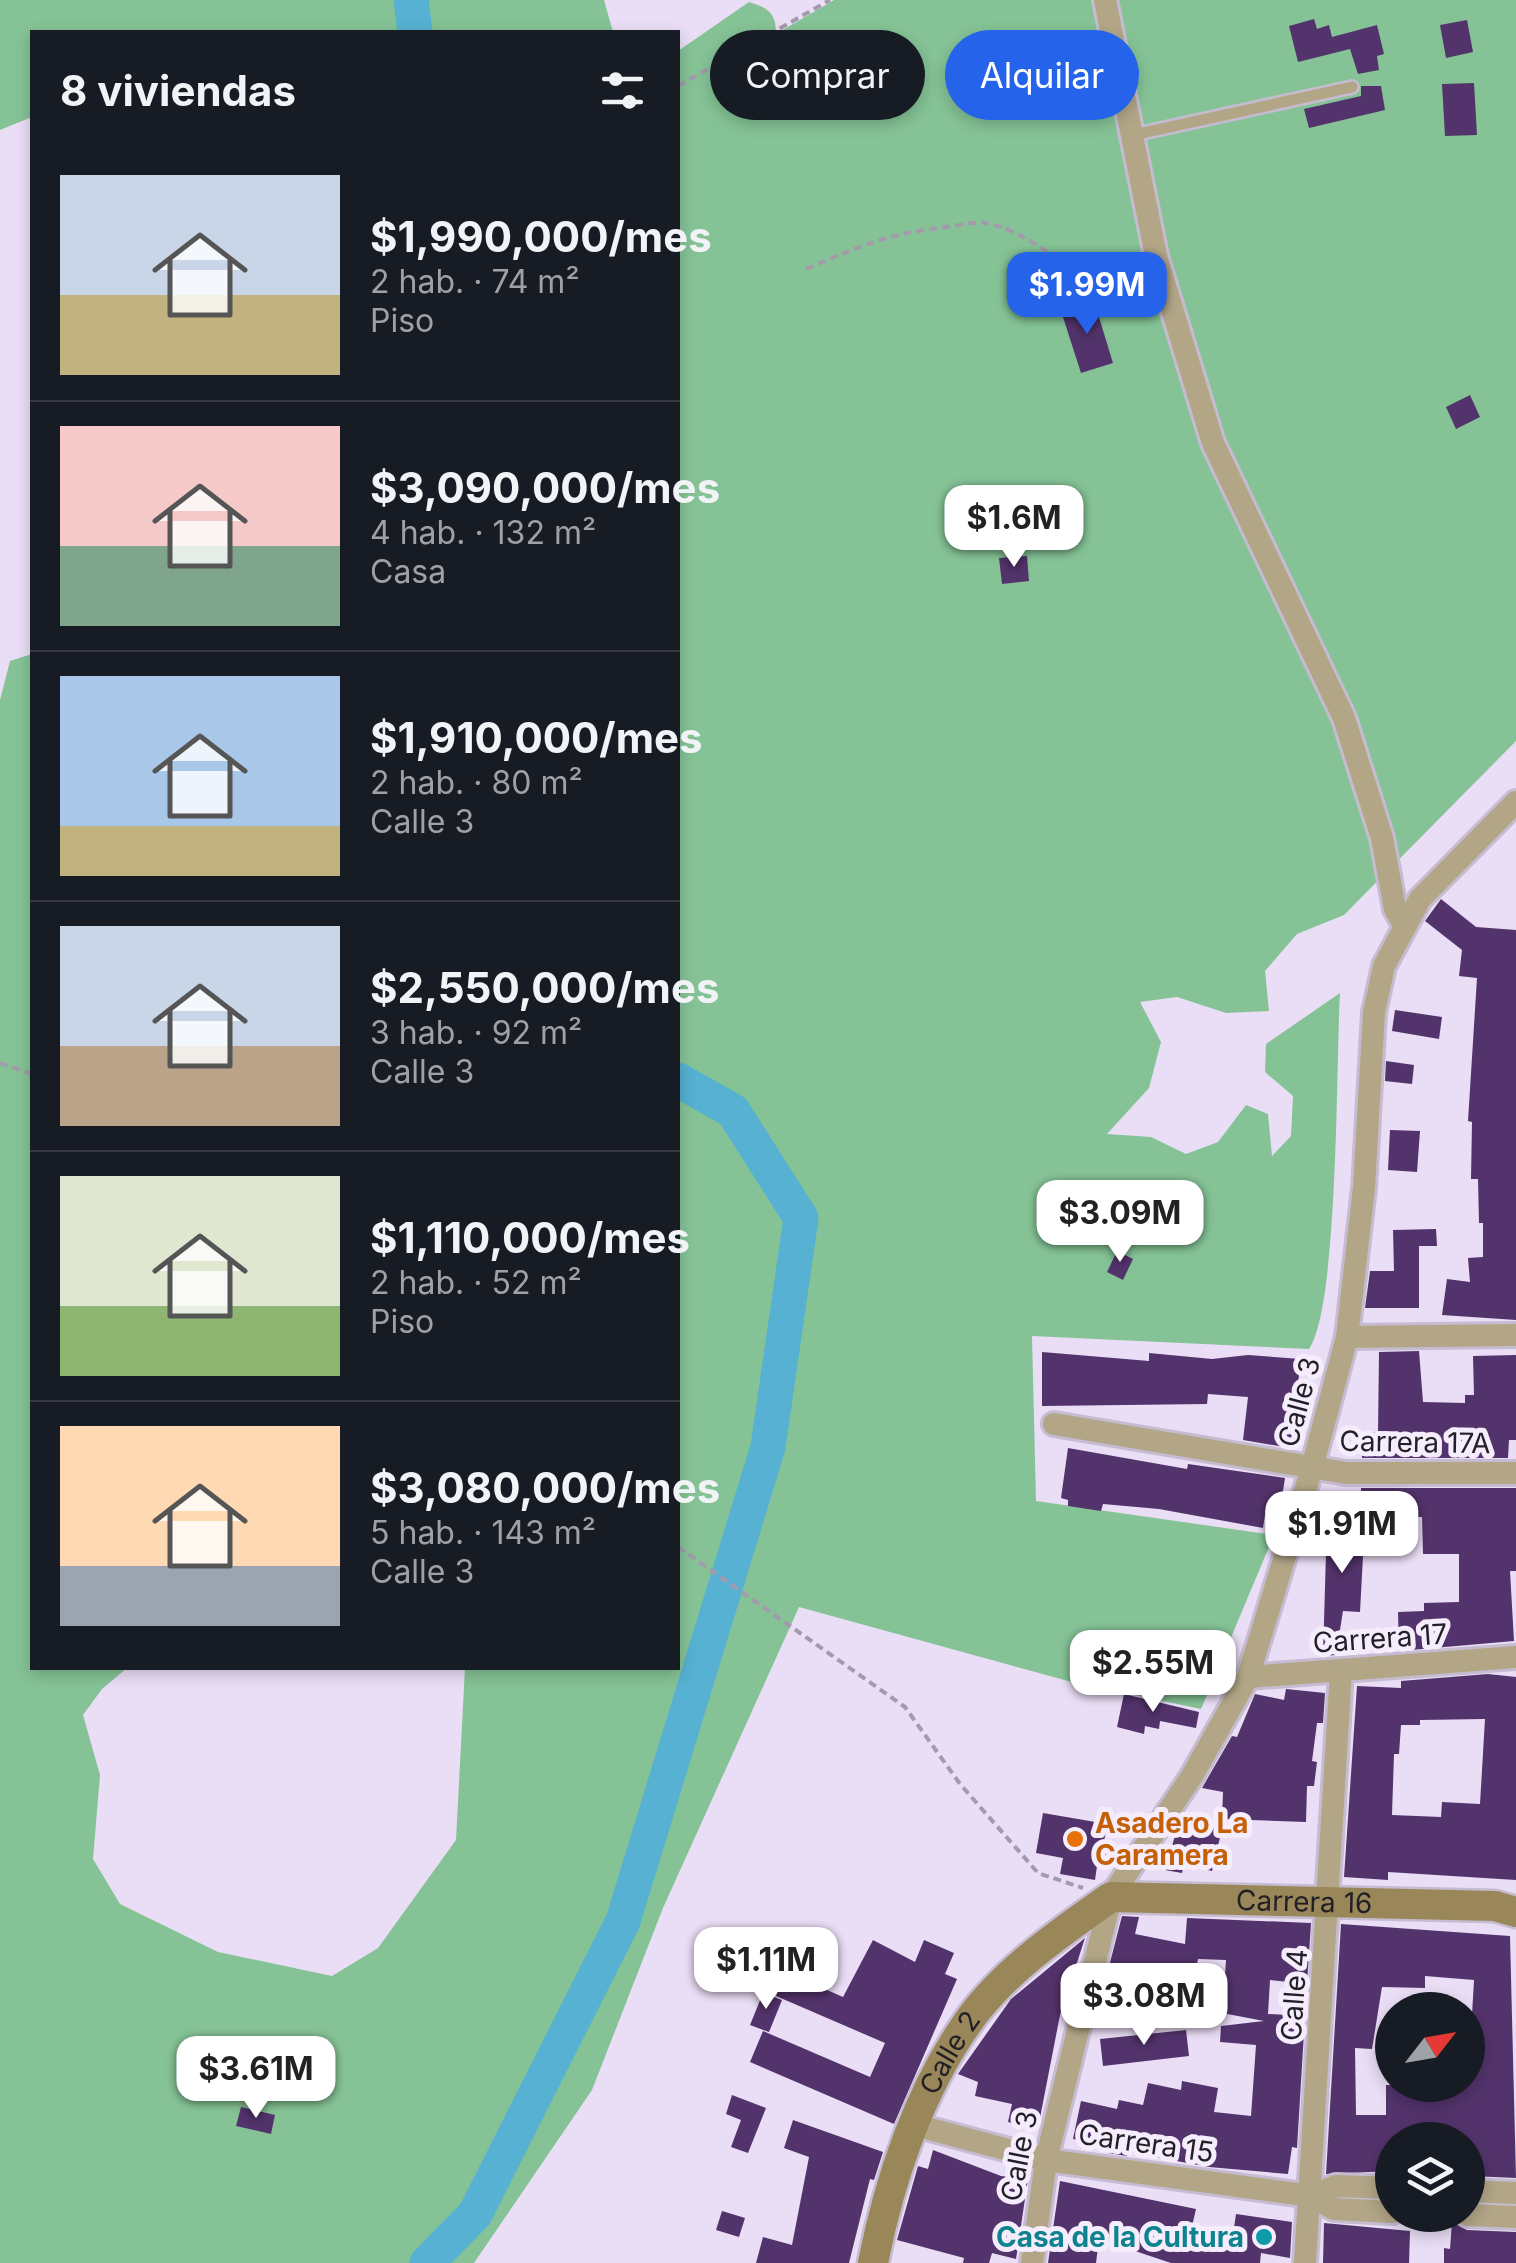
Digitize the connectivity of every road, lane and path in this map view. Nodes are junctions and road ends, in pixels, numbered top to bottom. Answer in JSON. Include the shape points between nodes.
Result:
{"nodes":[{"id":1,"x":830,"y":0,"type":"edge"},
{"id":2,"x":1105,"y":0,"type":"edge"},
{"id":3,"x":680,"y":85,"type":"edge"},
{"id":4,"x":1352,"y":88,"type":"dead end"},
{"id":5,"x":1133,"y":135,"type":"junction"},
{"id":6,"x":806,"y":268,"type":"dead end"},
{"id":7,"x":1160,"y":271,"type":"junction"},
{"id":8,"x":1516,"y":802,"type":"edge"},
{"id":9,"x":1405,"y":927,"type":"junction"},
{"id":10,"x":0,"y":1063,"type":"edge"},
{"id":11,"x":30,"y":1073,"type":"edge"},
{"id":12,"x":1516,"y":1335,"type":"edge"},
{"id":13,"x":1348,"y":1337,"type":"junction"},
{"id":14,"x":1054,"y":1424,"type":"dead end"},
{"id":15,"x":1312,"y":1468,"type":"junction"},
{"id":16,"x":1516,"y":1474,"type":"edge"},
{"id":17,"x":680,"y":1549,"type":"edge"},
{"id":18,"x":1516,"y":1657,"type":"edge"},
{"id":19,"x":1341,"y":1671,"type":"junction"},
{"id":20,"x":1248,"y":1677,"type":"junction"},
{"id":21,"x":1111,"y":1897,"type":"junction"},
{"id":22,"x":1330,"y":1901,"type":"junction"},
{"id":23,"x":1509,"y":1906,"type":"edge"},
{"id":24,"x":916,"y":2126,"type":"junction"},
{"id":25,"x":1046,"y":2160,"type":"junction"},
{"id":26,"x":1375,"y":2187,"type":"edge"},
{"id":27,"x":1485,"y":2192,"type":"edge"},
{"id":28,"x":1516,"y":2193,"type":"edge"},
{"id":29,"x":1312,"y":2196,"type":"junction"},
{"id":30,"x":1375,"y":2211,"type":"edge"},
{"id":31,"x":1485,"y":2216,"type":"edge"},
{"id":32,"x":1516,"y":2217,"type":"edge"},
{"id":33,"x":873,"y":2263,"type":"edge"},
{"id":34,"x":1032,"y":2263,"type":"edge"},
{"id":35,"x":1306,"y":2263,"type":"edge"}],
"edges":[{"from":1,"to":3,"type":"path"},
{"from":2,"to":5,"type":"street"},
{"from":4,"to":5,"type":"lane"},
{"from":5,"to":7,"type":"street"},
{"from":6,"to":7,"type":"path","via":[[889,233],[984,223],[1099,280],[1126,282]]},
{"from":7,"to":9,"type":"street","via":[[1213,443],[1344,718]]},
{"from":8,"to":9,"type":"street","name":"Calle 3","via":[[1420,899]]},
{"from":9,"to":13,"type":"street","name":"Calle 3","via":[[1384,966],[1374,1012]]},
{"from":10,"to":11,"type":"path"},
{"from":12,"to":13,"type":"street"},
{"from":13,"to":15,"type":"street","name":"Calle 3"},
{"from":14,"to":15,"type":"street","name":"Carrera 17A"},
{"from":15,"to":16,"type":"street","name":"Carrera 17A"},
{"from":15,"to":20,"type":"street","name":"Calle 3"},
{"from":17,"to":21,"type":"path","via":[[906,1708],[960,1784],[1038,1873]]},
{"from":18,"to":19,"type":"street","name":"Carrera 17"},
{"from":19,"to":20,"type":"street","name":"Carrera 17"},
{"from":19,"to":22,"type":"street","name":"Calle 4"},
{"from":20,"to":21,"type":"street","name":"Calle 3"},
{"from":21,"to":22,"type":"street","name":"Carrera 16"},
{"from":21,"to":24,"type":"street","name":"Calle 2","via":[[1061,1932],[969,2020]]},
{"from":21,"to":25,"type":"street","name":"Calle 3"},
{"from":22,"to":23,"type":"street","name":"Carrera 16"},
{"from":22,"to":29,"type":"street","name":"Calle 4"},
{"from":24,"to":25,"type":"street","name":"Carrera 15"},
{"from":24,"to":33,"type":"street","name":"Calle 2"},
{"from":25,"to":29,"type":"street","name":"Carrera 15"},
{"from":25,"to":34,"type":"street","name":"Calle 3"},
{"from":26,"to":29,"type":"street","name":"Carrera 15","via":[[1336,2186]]},
{"from":27,"to":28,"type":"street"},
{"from":29,"to":30,"type":"street","name":"Carrera 15","via":[[1334,2209]]},
{"from":29,"to":35,"type":"street","name":"Calle 4"},
{"from":31,"to":32,"type":"street"}]}
